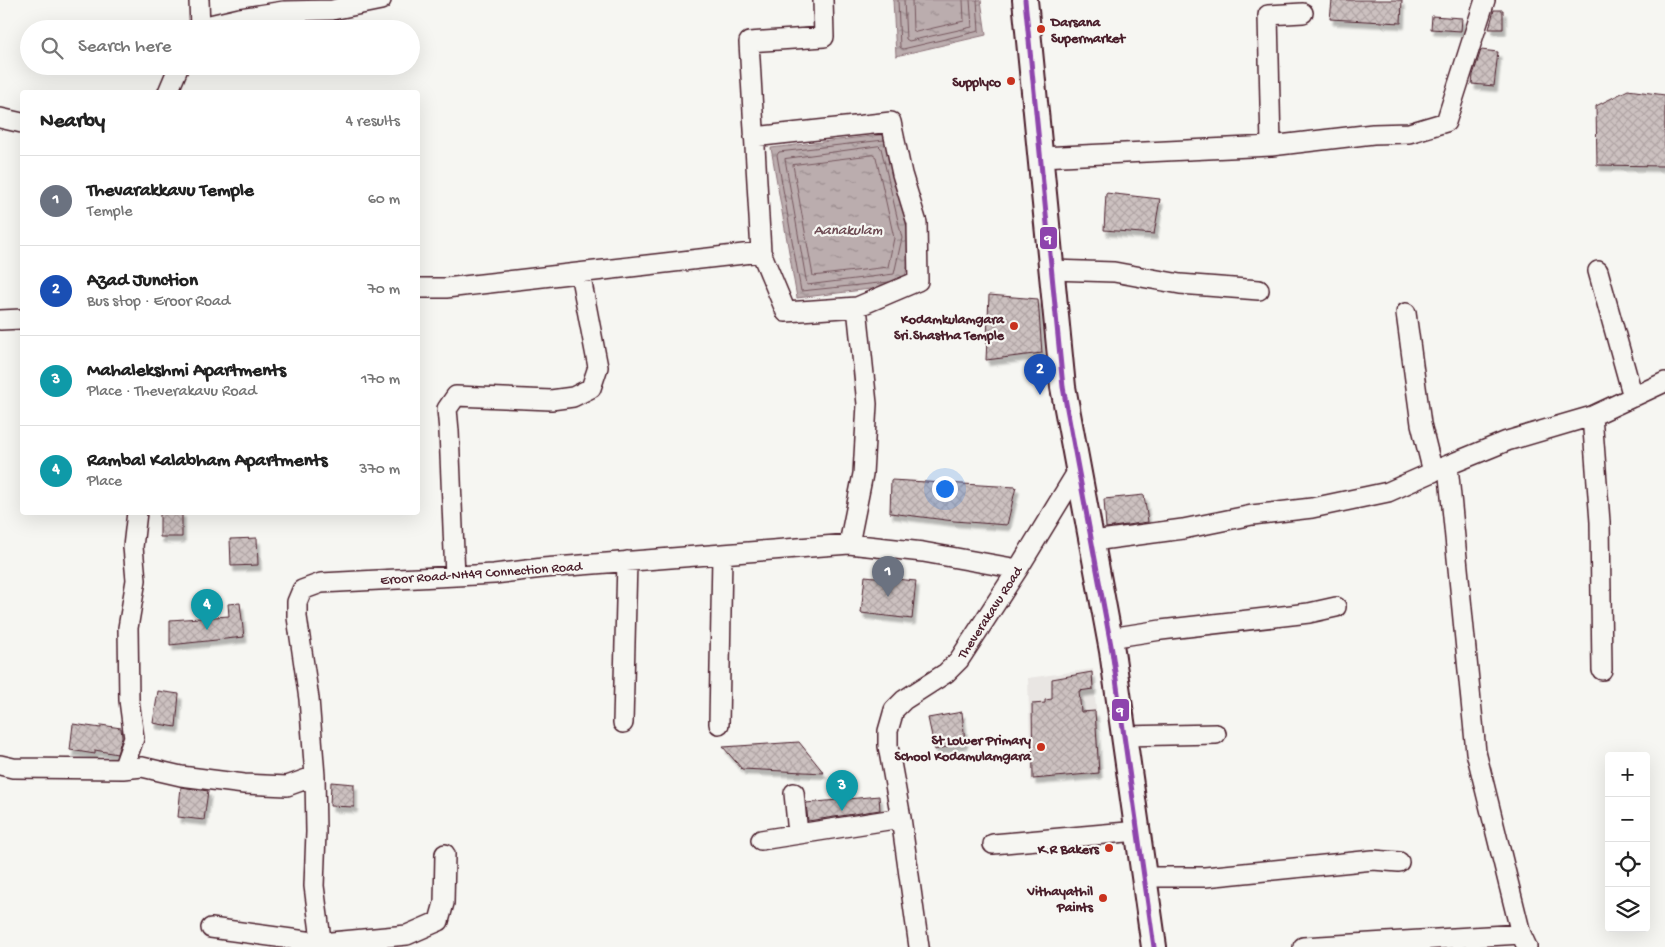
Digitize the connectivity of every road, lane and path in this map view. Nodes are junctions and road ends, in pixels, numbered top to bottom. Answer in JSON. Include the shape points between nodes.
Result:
{"nodes":[{"id":1,"x":199,"y":0,"type":"edge"},
{"id":2,"x":381,"y":0,"type":"edge"},
{"id":3,"x":824,"y":0,"type":"edge"},
{"id":4,"x":1025,"y":0,"type":"edge"},
{"id":5,"x":1485,"y":0,"type":"edge"},
{"id":6,"x":1303,"y":14,"type":"dead end"},
{"id":7,"x":200,"y":20,"type":"edge"},
{"id":8,"x":232,"y":20,"type":"edge"},
{"id":9,"x":175,"y":75,"type":"edge"},
{"id":10,"x":169,"y":90,"type":"edge"},
{"id":11,"x":0,"y":118,"type":"edge"},
{"id":12,"x":20,"y":123,"type":"edge"},
{"id":13,"x":754,"y":137,"type":"junction"},
{"id":14,"x":1271,"y":146,"type":"junction"},
{"id":15,"x":1040,"y":157,"type":"junction"},
{"id":16,"x":761,"y":252,"type":"junction"},
{"id":17,"x":1052,"y":270,"type":"junction"},
{"id":18,"x":1598,"y":271,"type":"dead end"},
{"id":19,"x":580,"y":272,"type":"junction"},
{"id":20,"x":420,"y":288,"type":"edge"},
{"id":21,"x":1259,"y":290,"type":"dead end"},
{"id":22,"x":857,"y":307,"type":"junction"},
{"id":23,"x":1406,"y":313,"type":"dead end"},
{"id":24,"x":20,"y":319,"type":"edge"},
{"id":25,"x":0,"y":320,"type":"edge"},
{"id":26,"x":1665,"y":382,"type":"edge"},
{"id":27,"x":1634,"y":397,"type":"junction"},
{"id":28,"x":1592,"y":416,"type":"junction"},
{"id":29,"x":1079,"y":469,"type":"junction"},
{"id":30,"x":1440,"y":469,"type":"junction"},
{"id":31,"x":136,"y":515,"type":"edge"},
{"id":32,"x":1093,"y":541,"type":"junction"},
{"id":33,"x":849,"y":544,"type":"junction"},
{"id":34,"x":722,"y":555,"type":"junction"},
{"id":35,"x":627,"y":561,"type":"junction"},
{"id":36,"x":1018,"y":569,"type":"junction"},
{"id":37,"x":455,"y":576,"type":"junction"},
{"id":38,"x":1336,"y":607,"type":"dead end"},
{"id":39,"x":1110,"y":638,"type":"junction"},
{"id":40,"x":1602,"y":670,"type":"dead end"},
{"id":41,"x":623,"y":723,"type":"dead end"},
{"id":42,"x":719,"y":724,"type":"dead end"},
{"id":43,"x":1216,"y":734,"type":"dead end"},
{"id":44,"x":1124,"y":736,"type":"junction"},
{"id":45,"x":0,"y":765,"type":"edge"},
{"id":46,"x":123,"y":768,"type":"junction"},
{"id":47,"x":315,"y":776,"type":"junction"},
{"id":48,"x":794,"y":793,"type":"dead end"},
{"id":49,"x":901,"y":818,"type":"junction"},
{"id":50,"x":1138,"y":832,"type":"junction"},
{"id":51,"x":798,"y":834,"type":"junction"},
{"id":52,"x":761,"y":840,"type":"dead end"},
{"id":53,"x":994,"y":844,"type":"dead end"},
{"id":54,"x":445,"y":854,"type":"dead end"},
{"id":55,"x":1399,"y":862,"type":"dead end"},
{"id":56,"x":1144,"y":877,"type":"junction"},
{"id":57,"x":211,"y":928,"type":"dead end"},
{"id":58,"x":1524,"y":941,"type":"edge"},
{"id":59,"x":322,"y":945,"type":"edge"},
{"id":60,"x":919,"y":947,"type":"edge"},
{"id":61,"x":1154,"y":947,"type":"edge"},
{"id":62,"x":1303,"y":947,"type":"edge"}],
"edges":[{"from":1,"to":7,"type":"street"},
{"from":2,"to":8,"type":"street","via":[[332,10],[284,12]]},
{"from":3,"to":13,"type":"street","via":[[824,37],[749,42]]},
{"from":4,"to":15,"type":"main road"},
{"from":5,"to":14,"type":"street","via":[[1446,122],[1409,133]]},
{"from":6,"to":14,"type":"street","via":[[1268,15]]},
{"from":9,"to":10,"type":"street"},
{"from":11,"to":12,"type":"street"},
{"from":13,"to":16,"type":"street"},
{"from":13,"to":22,"type":"street","via":[[891,122],[916,223],[918,281]]},
{"from":14,"to":15,"type":"street"},
{"from":15,"to":17,"type":"main road"},
{"from":16,"to":19,"type":"street"},
{"from":16,"to":22,"type":"street","via":[[786,312]]},
{"from":17,"to":21,"type":"street","via":[[1114,272],[1180,284]]},
{"from":17,"to":29,"type":"main road","via":[[1063,386]]},
{"from":18,"to":27,"type":"street"},
{"from":19,"to":20,"type":"street","via":[[446,288]]},
{"from":19,"to":37,"type":"street","via":[[598,367],[592,388],[573,397],[551,400],[456,396],[447,409]]},
{"from":22,"to":33,"type":"street","via":[[867,404],[863,474]]},
{"from":23,"to":30,"type":"street","via":[[1420,424]]},
{"from":24,"to":25,"type":"street"},
{"from":26,"to":27,"type":"street"},
{"from":27,"to":28,"type":"street"},
{"from":28,"to":30,"type":"street","via":[[1507,441]]},
{"from":28,"to":40,"type":"street","via":[[1600,522]]},
{"from":29,"to":32,"type":"main road"},
{"from":29,"to":36,"type":"street","name":"Theverakavu Road"},
{"from":30,"to":32,"type":"street","via":[[1388,492],[1312,508]]},
{"from":30,"to":58,"type":"street","via":[[1476,752]]},
{"from":31,"to":46,"type":"street","via":[[133,546],[136,580],[128,628],[129,700],[134,738]]},
{"from":32,"to":39,"type":"main road"},
{"from":33,"to":34,"type":"street","name":"Eroor Road-NH49 Connection Road"},
{"from":33,"to":36,"type":"street","name":"Eroor Road-NH49 Connection Road","via":[[923,552]]},
{"from":34,"to":35,"type":"street","name":"Eroor Road-NH49 Connection Road"},
{"from":34,"to":42,"type":"street"},
{"from":35,"to":37,"type":"street","name":"Eroor Road-NH49 Connection Road"},
{"from":35,"to":41,"type":"street"},
{"from":36,"to":49,"type":"street","name":"Theverakavu Road","via":[[959,660],[894,710],[888,746]]},
{"from":37,"to":47,"type":"street","name":"Eroor Road-NH49 Connection Road","via":[[321,583],[302,590],[297,602],[297,618],[309,699]]},
{"from":38,"to":39,"type":"street"},
{"from":39,"to":44,"type":"main road"},
{"from":43,"to":44,"type":"street"},
{"from":44,"to":50,"type":"main road"},
{"from":45,"to":46,"type":"street","via":[[13,768]]},
{"from":46,"to":47,"type":"street","via":[[142,767],[181,776],[287,786]]},
{"from":47,"to":59,"type":"street","name":"Eroor Road-NH49 Connection Road","via":[[314,886]]},
{"from":48,"to":51,"type":"street"},
{"from":49,"to":51,"type":"street"},
{"from":49,"to":60,"type":"street","name":"Theverakavu Road"},
{"from":50,"to":53,"type":"street"},
{"from":50,"to":56,"type":"main road"},
{"from":51,"to":52,"type":"street"},
{"from":54,"to":59,"type":"street","via":[[444,903],[439,920],[407,935]]},
{"from":55,"to":56,"type":"street","via":[[1373,860],[1205,877]]},
{"from":56,"to":61,"type":"main road"},
{"from":57,"to":59,"type":"street"},
{"from":58,"to":62,"type":"street"}]}
